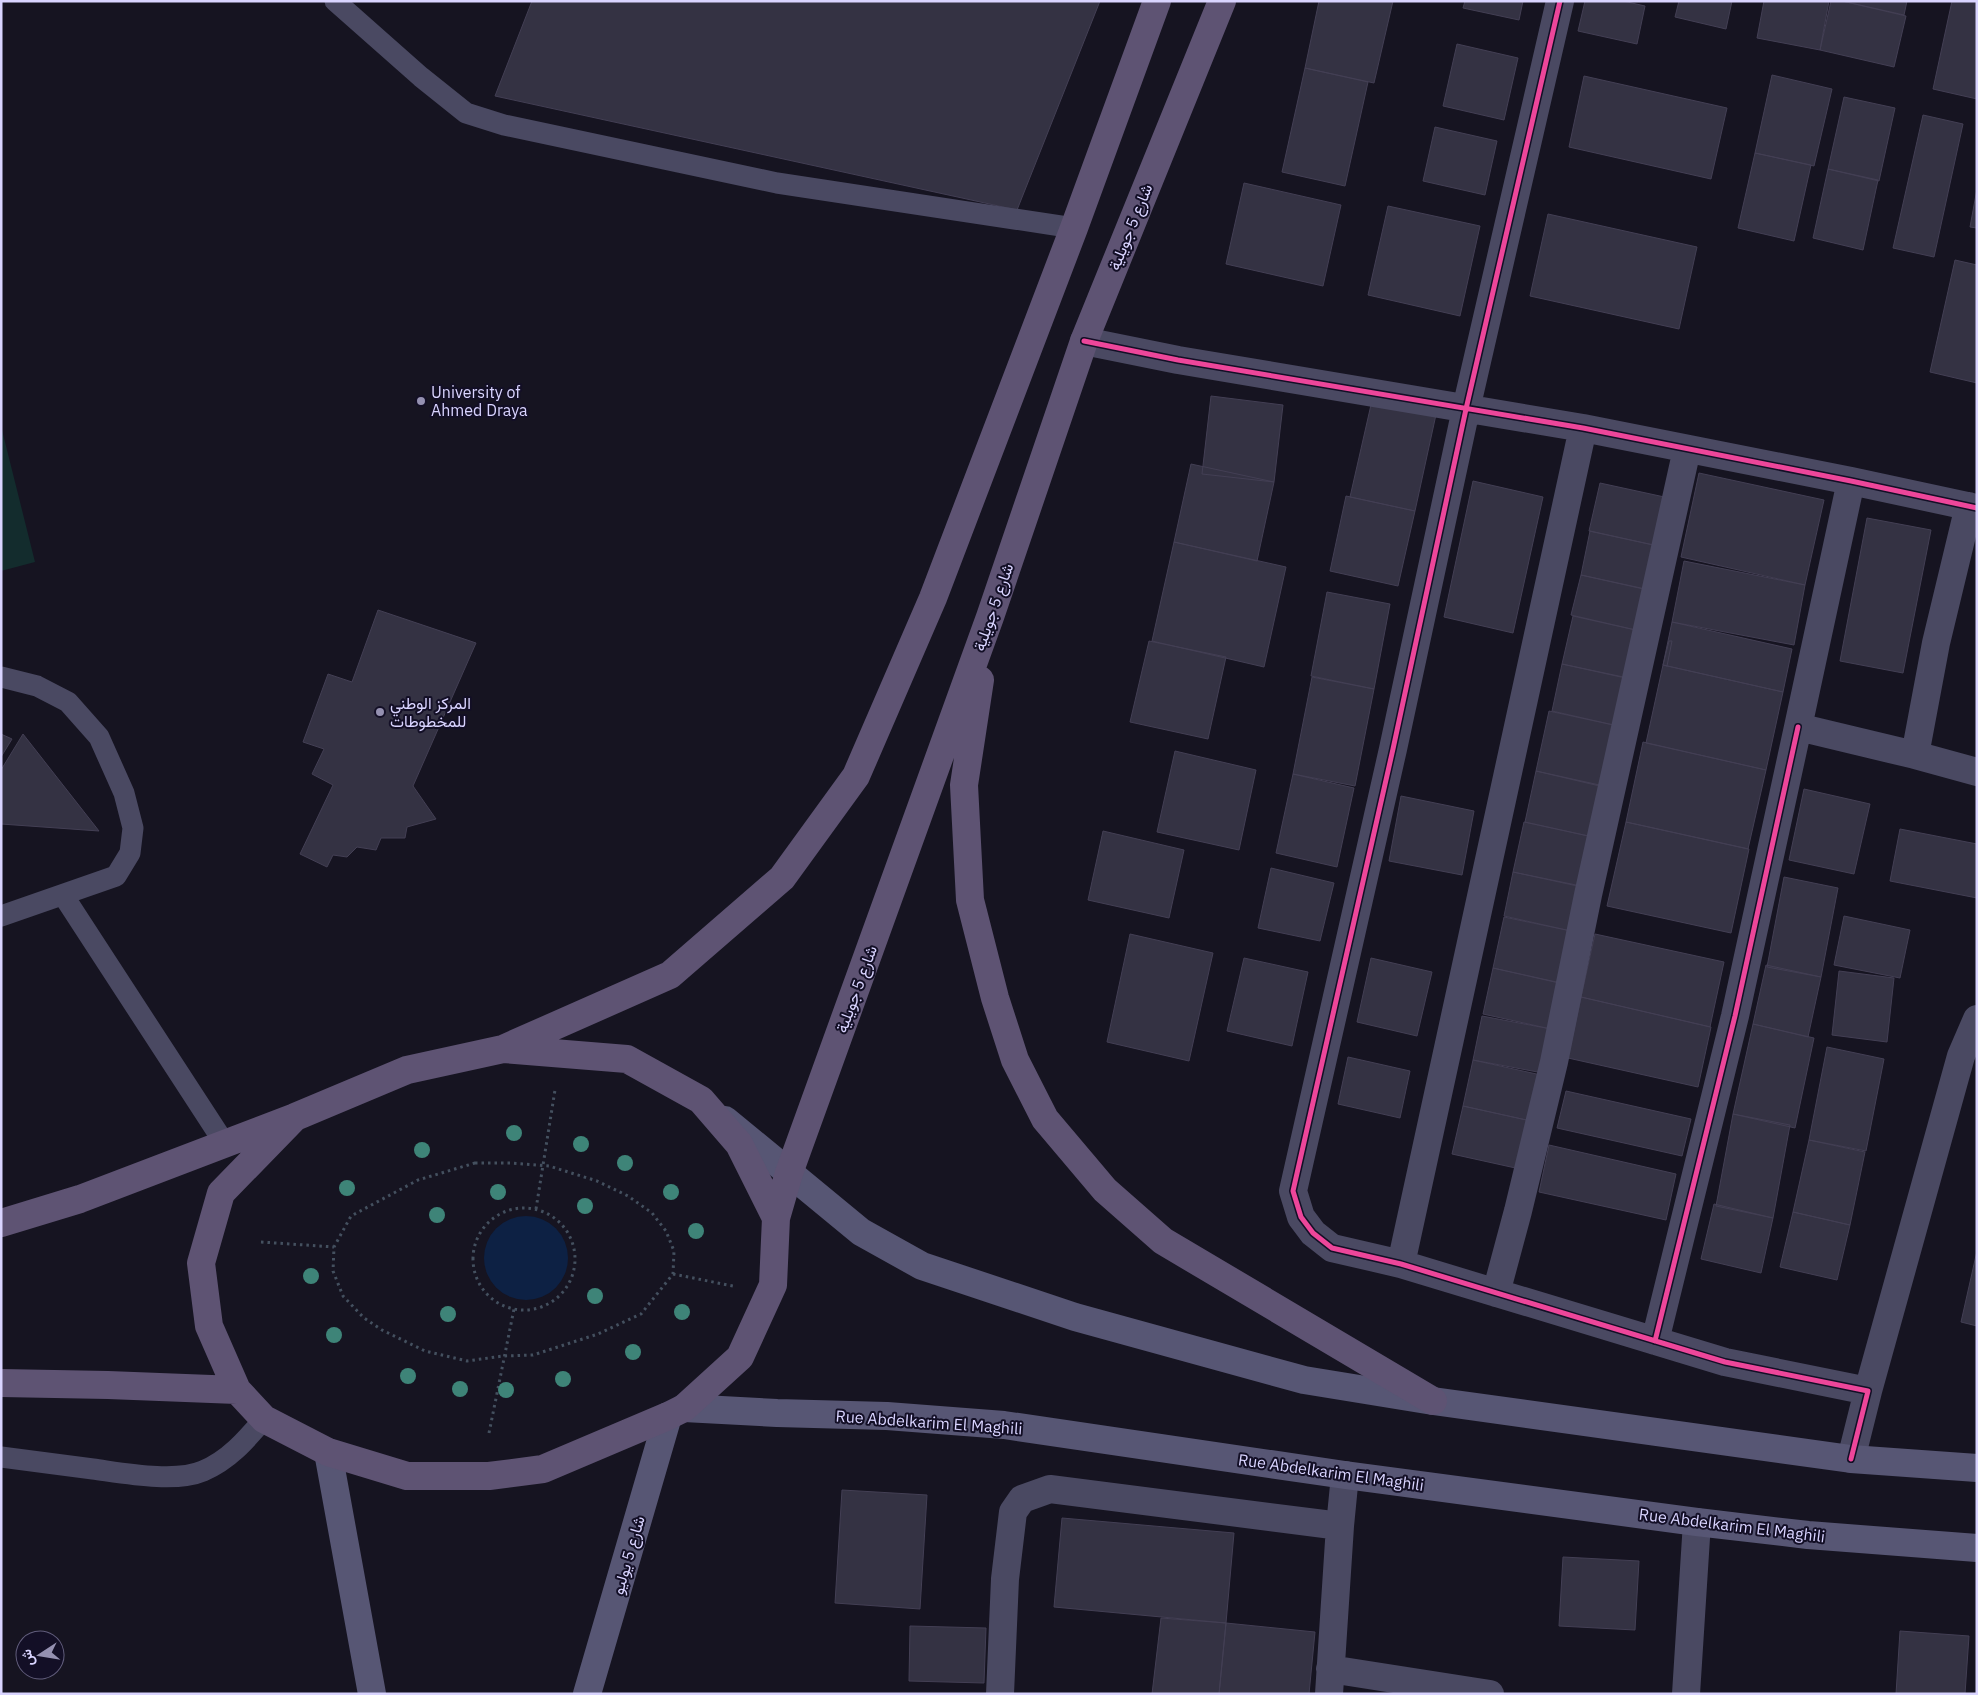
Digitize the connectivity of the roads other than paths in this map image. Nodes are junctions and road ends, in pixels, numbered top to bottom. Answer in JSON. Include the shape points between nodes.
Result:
{"nodes":[{"id":1,"x":335,"y":1,"type":"edge"},
{"id":2,"x":1157,"y":1,"type":"edge"},
{"id":3,"x":1222,"y":1,"type":"edge"},
{"id":4,"x":1560,"y":1,"type":"edge"},
{"id":5,"x":1074,"y":228,"type":"junction"},
{"id":6,"x":1084,"y":340,"type":"junction"},
{"id":7,"x":1466,"y":409,"type":"junction"},
{"id":8,"x":1583,"y":428,"type":"junction"},
{"id":9,"x":1688,"y":449,"type":"junction"},
{"id":10,"x":1851,"y":481,"type":"junction"},
{"id":11,"x":1973,"y":507,"type":"edge"},
{"id":12,"x":990,"y":617,"type":"junction"},
{"id":13,"x":1,"y":677,"type":"edge"},
{"id":14,"x":1798,"y":727,"type":"junction"},
{"id":15,"x":1916,"y":755,"type":"junction"},
{"id":16,"x":1977,"y":772,"type":"edge"},
{"id":17,"x":63,"y":895,"type":"junction"},
{"id":18,"x":1,"y":916,"type":"edge"},
{"id":19,"x":1977,"y":1019,"type":"edge"},
{"id":20,"x":503,"y":1049,"type":"junction"},
{"id":21,"x":701,"y":1100,"type":"junction"},
{"id":22,"x":294,"y":1117,"type":"junction"},
{"id":23,"x":225,"y":1144,"type":"junction"},
{"id":24,"x":789,"y":1173,"type":"junction"},
{"id":25,"x":776,"y":1218,"type":"junction"},
{"id":26,"x":1,"y":1223,"type":"edge"},
{"id":27,"x":1401,"y":1264,"type":"junction"},
{"id":28,"x":1496,"y":1293,"type":"junction"},
{"id":29,"x":1655,"y":1341,"type":"junction"},
{"id":30,"x":1,"y":1383,"type":"edge"},
{"id":31,"x":237,"y":1390,"type":"junction"},
{"id":32,"x":1868,"y":1391,"type":"junction"},
{"id":33,"x":1434,"y":1401,"type":"junction"},
{"id":34,"x":676,"y":1412,"type":"junction"},
{"id":35,"x":264,"y":1419,"type":"junction"},
{"id":36,"x":328,"y":1452,"type":"junction"},
{"id":37,"x":1,"y":1457,"type":"edge"},
{"id":38,"x":1851,"y":1459,"type":"junction"},
{"id":39,"x":1977,"y":1468,"type":"edge"},
{"id":40,"x":1345,"y":1475,"type":"junction"},
{"id":41,"x":1697,"y":1522,"type":"junction"},
{"id":42,"x":1340,"y":1526,"type":"junction"},
{"id":43,"x":1977,"y":1548,"type":"edge"},
{"id":44,"x":1330,"y":1682,"type":"edge"},
{"id":45,"x":372,"y":1694,"type":"edge"},
{"id":46,"x":587,"y":1694,"type":"edge"},
{"id":47,"x":1000,"y":1694,"type":"edge"},
{"id":48,"x":1490,"y":1694,"type":"edge"},
{"id":49,"x":1686,"y":1694,"type":"edge"}],
"edges":[{"from":1,"to":5,"type":"lane","via":[[420,77],[466,113],[504,125],[777,183]]},
{"from":2,"to":5,"type":"main road"},
{"from":3,"to":6,"type":"main road","name":"شارع 5 جويلية"},
{"from":4,"to":7,"type":"street"},
{"from":5,"to":20,"type":"main road","via":[[933,598],[856,776],[782,878],[670,975]]},
{"from":6,"to":7,"type":"street","via":[[1178,360]]},
{"from":6,"to":12,"type":"main road","name":"شارع 5 جويلية"},
{"from":7,"to":8,"type":"street"},
{"from":7,"to":27,"type":"street","via":[[1293,1191],[1301,1217],[1312,1233],[1332,1248]]},
{"from":8,"to":9,"type":"street"},
{"from":8,"to":27,"type":"street"},
{"from":9,"to":10,"type":"street"},
{"from":9,"to":28,"type":"street","via":[[1554,1062]]},
{"from":10,"to":11,"type":"street"},
{"from":10,"to":14,"type":"street"},
{"from":11,"to":15,"type":"street","via":[[1936,643]]},
{"from":12,"to":24,"type":"main road","name":"شارع 5 جويلية"},
{"from":12,"to":33,"type":"main road","via":[[964,785],[970,900],[1015,1060],[1045,1119],[1105,1190],[1163,1241]]},
{"from":13,"to":17,"type":"lane","via":[[37,686],[68,702],[99,737],[124,793],[133,828],[130,853],[116,876]]},
{"from":14,"to":15,"type":"street"},
{"from":14,"to":29,"type":"street","via":[[1735,1016]]},
{"from":15,"to":16,"type":"street"},
{"from":17,"to":18,"type":"lane"},
{"from":17,"to":23,"type":"lane"},
{"from":19,"to":32,"type":"street","via":[[1961,1056]]},
{"from":20,"to":21,"type":"main road","via":[[626,1059]]},
{"from":20,"to":22,"type":"main road","via":[[406,1070]]},
{"from":21,"to":24,"type":"street"},
{"from":21,"to":25,"type":"main road","via":[[739,1144]]},
{"from":22,"to":23,"type":"main road"},
{"from":22,"to":31,"type":"main road","name":"شارع 5 جويلية","via":[[221,1193],[201,1262],[209,1326]]},
{"from":23,"to":26,"type":"main road","via":[[80,1199]]},
{"from":24,"to":25,"type":"main road","name":"شارع 5 جويلية"},
{"from":24,"to":33,"type":"street","via":[[861,1232],[922,1266],[1075,1317],[1304,1380]]},
{"from":25,"to":34,"type":"main road","name":"شارع 5 جويلية","via":[[773,1285],[740,1357]]},
{"from":27,"to":28,"type":"street"},
{"from":28,"to":29,"type":"street"},
{"from":29,"to":32,"type":"street","via":[[1725,1362]]},
{"from":30,"to":31,"type":"main road"},
{"from":31,"to":35,"type":"main road","name":"شارع 5 جويلية"},
{"from":32,"to":38,"type":"street"},
{"from":33,"to":38,"type":"street"},
{"from":34,"to":36,"type":"main road","name":"شارع 5 جويلية","via":[[543,1469],[488,1476],[407,1476]]},
{"from":34,"to":40,"type":"street","name":"Rue Abdelkarim El Maghili","via":[[887,1416],[1004,1425]]},
{"from":34,"to":46,"type":"street","name":"شارع 5 يوليو"},
{"from":35,"to":36,"type":"main road","name":"شارع 5 جويلية"},
{"from":35,"to":37,"type":"lane","via":[[223,1460],[202,1472],[176,1476],[140,1475]]},
{"from":36,"to":45,"type":"street"},
{"from":38,"to":39,"type":"street"},
{"from":40,"to":41,"type":"street","name":"Rue Abdelkarim El Maghili"},
{"from":40,"to":42,"type":"street"},
{"from":41,"to":43,"type":"street","name":"Rue Abdelkarim El Maghili","via":[[1808,1535]]},
{"from":41,"to":49,"type":"street"},
{"from":42,"to":44,"type":"street"},
{"from":42,"to":47,"type":"street","via":[[1050,1489],[1022,1498],[1013,1512],[1005,1579]]},
{"from":44,"to":48,"type":"street"}]}
